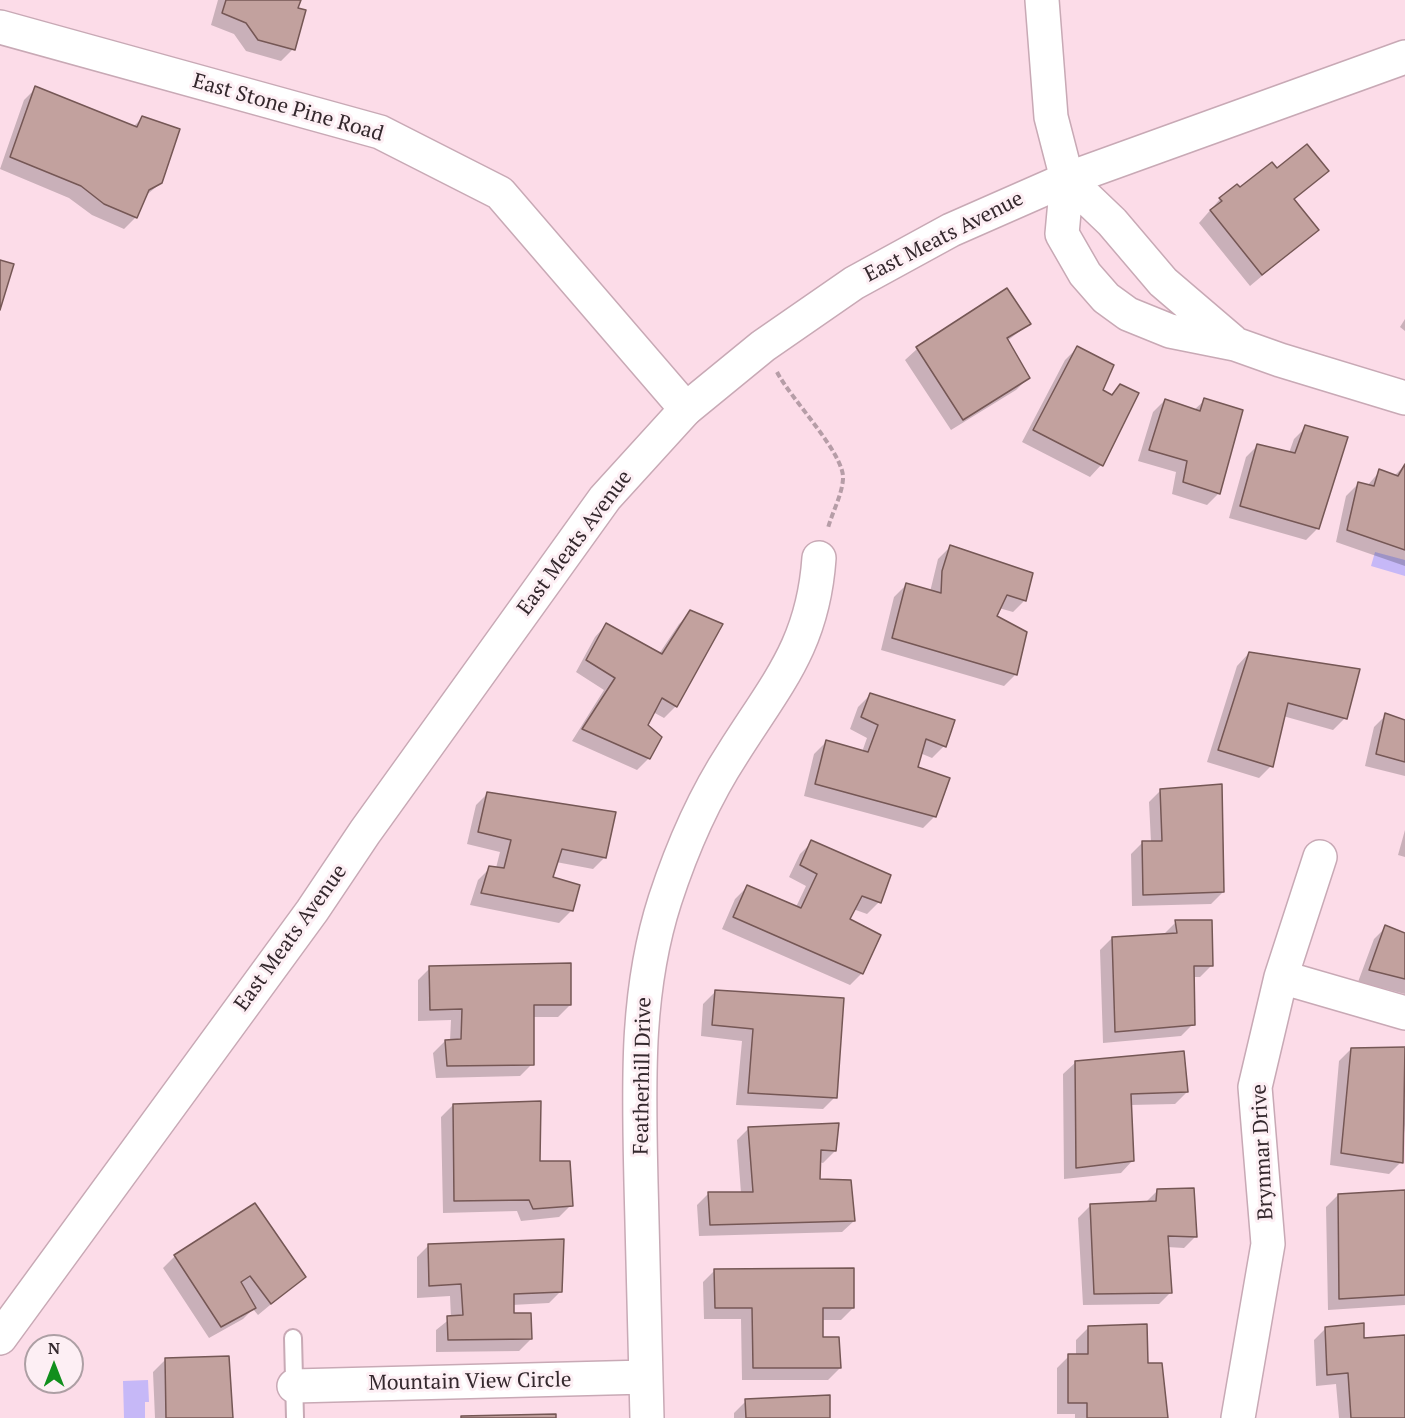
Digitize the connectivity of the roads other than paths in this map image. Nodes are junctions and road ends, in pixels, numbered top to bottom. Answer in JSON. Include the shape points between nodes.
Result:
{"nodes":[{"id":1,"x":1042,"y":0,"type":"edge"},
{"id":2,"x":0,"y":27,"type":"edge"},
{"id":3,"x":1405,"y":57,"type":"edge"},
{"id":4,"x":1067,"y":179,"type":"junction"},
{"id":5,"x":1235,"y":344,"type":"junction"},
{"id":6,"x":1405,"y":398,"type":"edge"},
{"id":7,"x":686,"y":409,"type":"junction"},
{"id":8,"x":819,"y":558,"type":"road end"},
{"id":9,"x":1320,"y":857,"type":"dead end"},
{"id":10,"x":1281,"y":977,"type":"junction"},
{"id":11,"x":1405,"y":1012,"type":"edge"},
{"id":12,"x":0,"y":1338,"type":"edge"},
{"id":13,"x":293,"y":1338,"type":"dead end"},
{"id":14,"x":646,"y":1377,"type":"junction"},
{"id":15,"x":295,"y":1402,"type":"edge"},
{"id":16,"x":647,"y":1418,"type":"edge"},
{"id":17,"x":1238,"y":1418,"type":"edge"}],
"edges":[{"from":1,"to":4,"type":"street","via":[[1051,117]]},
{"from":2,"to":7,"type":"street","name":"East Stone Pine Road","via":[[380,132],[500,193]]},
{"from":3,"to":4,"type":"street","name":"East Meats Avenue"},
{"from":4,"to":5,"type":"street","via":[[1112,222],[1163,282]]},
{"from":4,"to":5,"type":"street","via":[[1062,234],[1085,274],[1106,298],[1147,323]]},
{"from":4,"to":7,"type":"street","name":"East Meats Avenue","via":[[951,230],[854,283],[763,346]]},
{"from":5,"to":6,"type":"street"},
{"from":7,"to":12,"type":"street","name":"East Meats Avenue","via":[[605,498],[312,911]]},
{"from":8,"to":14,"type":"street","name":"Featherhill Drive","via":[[814,603],[802,641],[697,814],[667,893],[651,952],[643,998],[639,1069]]},
{"from":9,"to":10,"type":"street","name":"Brynmar Drive"},
{"from":10,"to":11,"type":"street"},
{"from":10,"to":17,"type":"street","name":"Brynmar Drive","via":[[1255,1087],[1268,1244]]},
{"from":13,"to":15,"type":"lane"},
{"from":14,"to":15,"type":"street","name":"Mountain View Circle"},
{"from":14,"to":16,"type":"street","name":"Featherhill Drive"}]}
